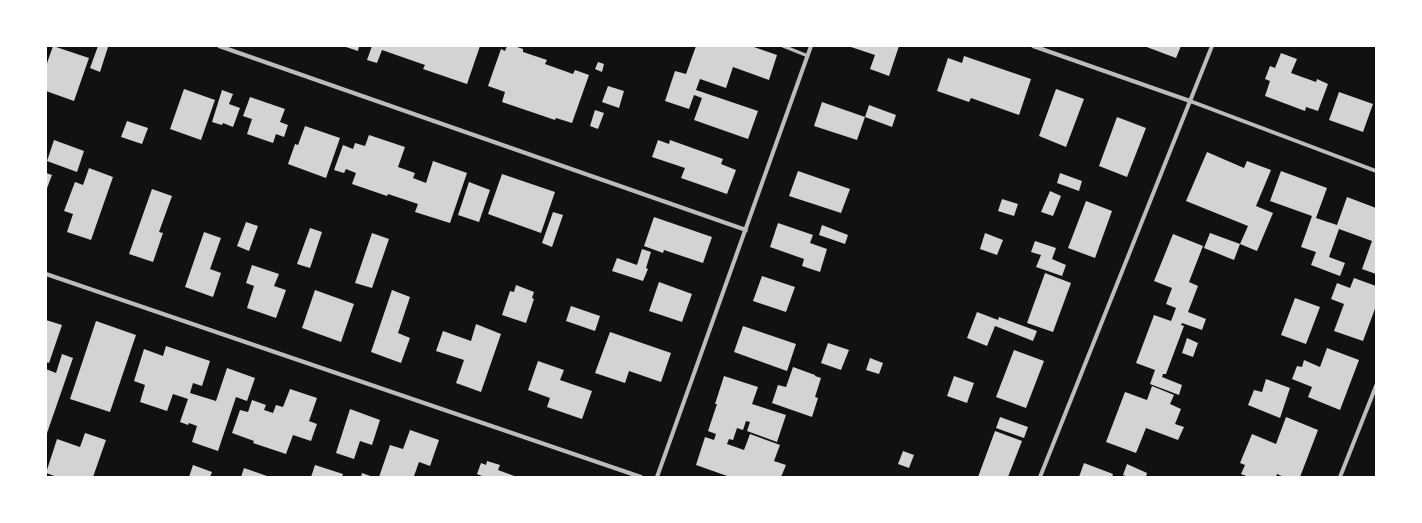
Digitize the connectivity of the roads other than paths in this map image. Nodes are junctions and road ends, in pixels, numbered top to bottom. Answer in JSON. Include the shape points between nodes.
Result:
{"nodes":[{"id":1,"x":219,"y":46,"type":"edge"},
{"id":2,"x":783,"y":46,"type":"edge"},
{"id":3,"x":811,"y":46,"type":"edge"},
{"id":4,"x":1033,"y":46,"type":"edge"},
{"id":5,"x":1212,"y":46,"type":"edge"},
{"id":6,"x":808,"y":56,"type":"junction"},
{"id":7,"x":1190,"y":102,"type":"junction"},
{"id":8,"x":1376,"y":171,"type":"edge"},
{"id":9,"x":746,"y":230,"type":"junction"},
{"id":10,"x":46,"y":274,"type":"edge"},
{"id":11,"x":1376,"y":386,"type":"edge"},
{"id":12,"x":641,"y":477,"type":"edge"},
{"id":13,"x":657,"y":477,"type":"edge"},
{"id":14,"x":1040,"y":477,"type":"edge"},
{"id":15,"x":1340,"y":477,"type":"edge"}],
"edges":[{"from":1,"to":9,"type":"street"},
{"from":2,"to":6,"type":"lane"},
{"from":3,"to":6,"type":"street"},
{"from":4,"to":7,"type":"street"},
{"from":5,"to":7,"type":"street"},
{"from":6,"to":9,"type":"street"},
{"from":7,"to":8,"type":"street"},
{"from":7,"to":14,"type":"street"},
{"from":9,"to":13,"type":"street"},
{"from":10,"to":12,"type":"street"},
{"from":11,"to":15,"type":"street"}]}
